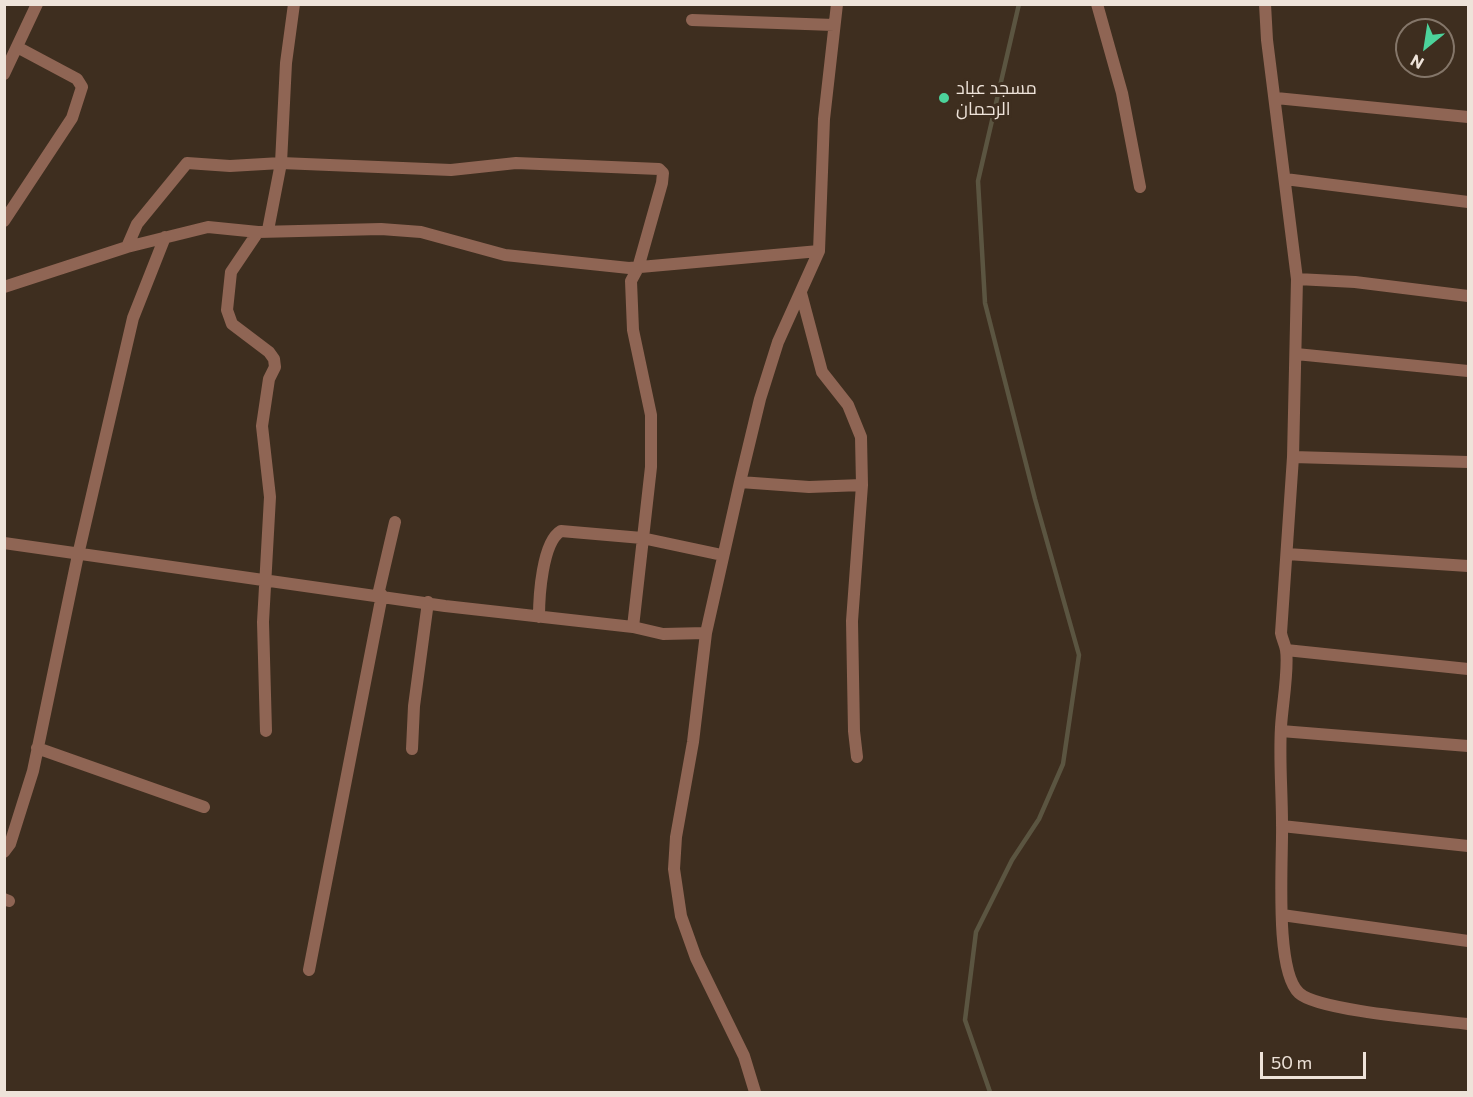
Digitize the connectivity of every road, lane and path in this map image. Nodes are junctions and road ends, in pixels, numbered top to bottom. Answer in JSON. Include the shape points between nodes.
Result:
{"nodes":[{"id":1,"x":37,"y":4,"type":"edge"},
{"id":2,"x":294,"y":4,"type":"edge"},
{"id":3,"x":837,"y":4,"type":"edge"},
{"id":4,"x":1097,"y":4,"type":"edge"},
{"id":5,"x":1265,"y":4,"type":"edge"},
{"id":6,"x":692,"y":20,"type":"dead end"},
{"id":7,"x":834,"y":25,"type":"junction"},
{"id":8,"x":17,"y":47,"type":"junction"},
{"id":9,"x":4,"y":74,"type":"edge"},
{"id":10,"x":1276,"y":98,"type":"junction"},
{"id":11,"x":1468,"y":117,"type":"edge"},
{"id":12,"x":281,"y":163,"type":"junction"},
{"id":13,"x":1286,"y":179,"type":"junction"},
{"id":14,"x":1140,"y":187,"type":"dead end"},
{"id":15,"x":1468,"y":202,"type":"edge"},
{"id":16,"x":4,"y":221,"type":"edge"},
{"id":17,"x":263,"y":231,"type":"junction"},
{"id":18,"x":165,"y":237,"type":"junction"},
{"id":19,"x":127,"y":247,"type":"junction"},
{"id":20,"x":819,"y":251,"type":"junction"},
{"id":21,"x":638,"y":268,"type":"junction"},
{"id":22,"x":1297,"y":279,"type":"junction"},
{"id":23,"x":4,"y":287,"type":"edge"},
{"id":24,"x":801,"y":293,"type":"junction"},
{"id":25,"x":1468,"y":296,"type":"edge"},
{"id":26,"x":1296,"y":354,"type":"junction"},
{"id":27,"x":1468,"y":372,"type":"edge"},
{"id":28,"x":1293,"y":457,"type":"junction"},
{"id":29,"x":1468,"y":462,"type":"edge"},
{"id":30,"x":740,"y":482,"type":"junction"},
{"id":31,"x":862,"y":486,"type":"junction"},
{"id":32,"x":395,"y":522,"type":"dead end"},
{"id":33,"x":642,"y":538,"type":"junction"},
{"id":34,"x":4,"y":543,"type":"edge"},
{"id":35,"x":1287,"y":554,"type":"junction"},
{"id":36,"x":78,"y":555,"type":"junction"},
{"id":37,"x":722,"y":555,"type":"junction"},
{"id":38,"x":1468,"y":566,"type":"edge"},
{"id":39,"x":266,"y":579,"type":"junction"},
{"id":40,"x":380,"y":595,"type":"junction"},
{"id":41,"x":428,"y":602,"type":"junction"},
{"id":42,"x":539,"y":617,"type":"junction"},
{"id":43,"x":633,"y":627,"type":"junction"},
{"id":44,"x":706,"y":633,"type":"junction"},
{"id":45,"x":1286,"y":650,"type":"junction"},
{"id":46,"x":1468,"y":669,"type":"edge"},
{"id":47,"x":266,"y":731,"type":"dead end"},
{"id":48,"x":1281,"y":731,"type":"junction"},
{"id":49,"x":1468,"y":746,"type":"edge"},
{"id":50,"x":37,"y":748,"type":"junction"},
{"id":51,"x":412,"y":749,"type":"dead end"},
{"id":52,"x":856,"y":757,"type":"dead end"},
{"id":53,"x":204,"y":807,"type":"dead end"},
{"id":54,"x":1282,"y":826,"type":"junction"},
{"id":55,"x":1468,"y":846,"type":"edge"},
{"id":56,"x":4,"y":852,"type":"edge"},
{"id":57,"x":1282,"y":915,"type":"junction"},
{"id":58,"x":1468,"y":941,"type":"edge"},
{"id":59,"x":309,"y":970,"type":"dead end"},
{"id":60,"x":1468,"y":1024,"type":"edge"},
{"id":61,"x":756,"y":1092,"type":"edge"}],
"edges":[{"from":1,"to":8,"type":"street"},
{"from":2,"to":12,"type":"street","via":[[286,63]]},
{"from":3,"to":7,"type":"street"},
{"from":4,"to":14,"type":"street","via":[[1122,93]]},
{"from":5,"to":10,"type":"street"},
{"from":6,"to":7,"type":"street"},
{"from":7,"to":20,"type":"street","via":[[824,119]]},
{"from":8,"to":9,"type":"street"},
{"from":8,"to":16,"type":"street","via":[[77,79],[82,87],[72,118]]},
{"from":10,"to":11,"type":"street"},
{"from":10,"to":13,"type":"street"},
{"from":12,"to":17,"type":"street"},
{"from":12,"to":19,"type":"street","via":[[187,163],[137,224]]},
{"from":12,"to":21,"type":"street","via":[[451,170],[516,163],[659,169],[663,173],[662,183]]},
{"from":13,"to":15,"type":"street"},
{"from":13,"to":22,"type":"street"},
{"from":17,"to":18,"type":"street","via":[[208,227]]},
{"from":17,"to":21,"type":"street","via":[[421,232],[505,255]]},
{"from":17,"to":39,"type":"street","via":[[231,272],[226,310],[232,324],[274,359],[262,426],[270,497]]},
{"from":18,"to":19,"type":"street"},
{"from":18,"to":36,"type":"street","via":[[133,318]]},
{"from":19,"to":23,"type":"street"},
{"from":20,"to":21,"type":"street"},
{"from":20,"to":24,"type":"street"},
{"from":21,"to":33,"type":"street","via":[[631,281],[633,330],[651,415],[651,467]]},
{"from":22,"to":25,"type":"street"},
{"from":22,"to":26,"type":"street"},
{"from":24,"to":30,"type":"street","via":[[769,371]]},
{"from":24,"to":31,"type":"street","via":[[822,372],[848,405],[861,437]]},
{"from":26,"to":27,"type":"street"},
{"from":26,"to":28,"type":"street"},
{"from":28,"to":29,"type":"street"},
{"from":28,"to":35,"type":"street"},
{"from":30,"to":31,"type":"street"},
{"from":30,"to":37,"type":"street"},
{"from":31,"to":52,"type":"street","via":[[852,621]]},
{"from":32,"to":40,"type":"street"},
{"from":33,"to":37,"type":"street"},
{"from":33,"to":42,"type":"street","via":[[557,532],[540,584]]},
{"from":33,"to":43,"type":"street"},
{"from":34,"to":36,"type":"street"},
{"from":35,"to":38,"type":"street"},
{"from":35,"to":45,"type":"street","via":[[1281,633]]},
{"from":36,"to":39,"type":"street"},
{"from":36,"to":50,"type":"street"},
{"from":37,"to":44,"type":"street"},
{"from":39,"to":40,"type":"street"},
{"from":39,"to":47,"type":"street"},
{"from":40,"to":41,"type":"street"},
{"from":40,"to":59,"type":"street"},
{"from":41,"to":42,"type":"street"},
{"from":41,"to":51,"type":"street"},
{"from":42,"to":43,"type":"street"},
{"from":43,"to":44,"type":"street","via":[[663,634]]},
{"from":44,"to":61,"type":"street","via":[[676,837],[675,887],[696,958],[744,1056]]},
{"from":45,"to":46,"type":"street"},
{"from":45,"to":48,"type":"street"},
{"from":48,"to":49,"type":"street"},
{"from":48,"to":54,"type":"street"},
{"from":50,"to":53,"type":"street"},
{"from":50,"to":56,"type":"street","via":[[20,813]]},
{"from":54,"to":55,"type":"street"},
{"from":54,"to":57,"type":"street"},
{"from":57,"to":58,"type":"street"},
{"from":57,"to":60,"type":"street","via":[[1285,956],[1294,986],[1305,997],[1383,1014]]}]}
